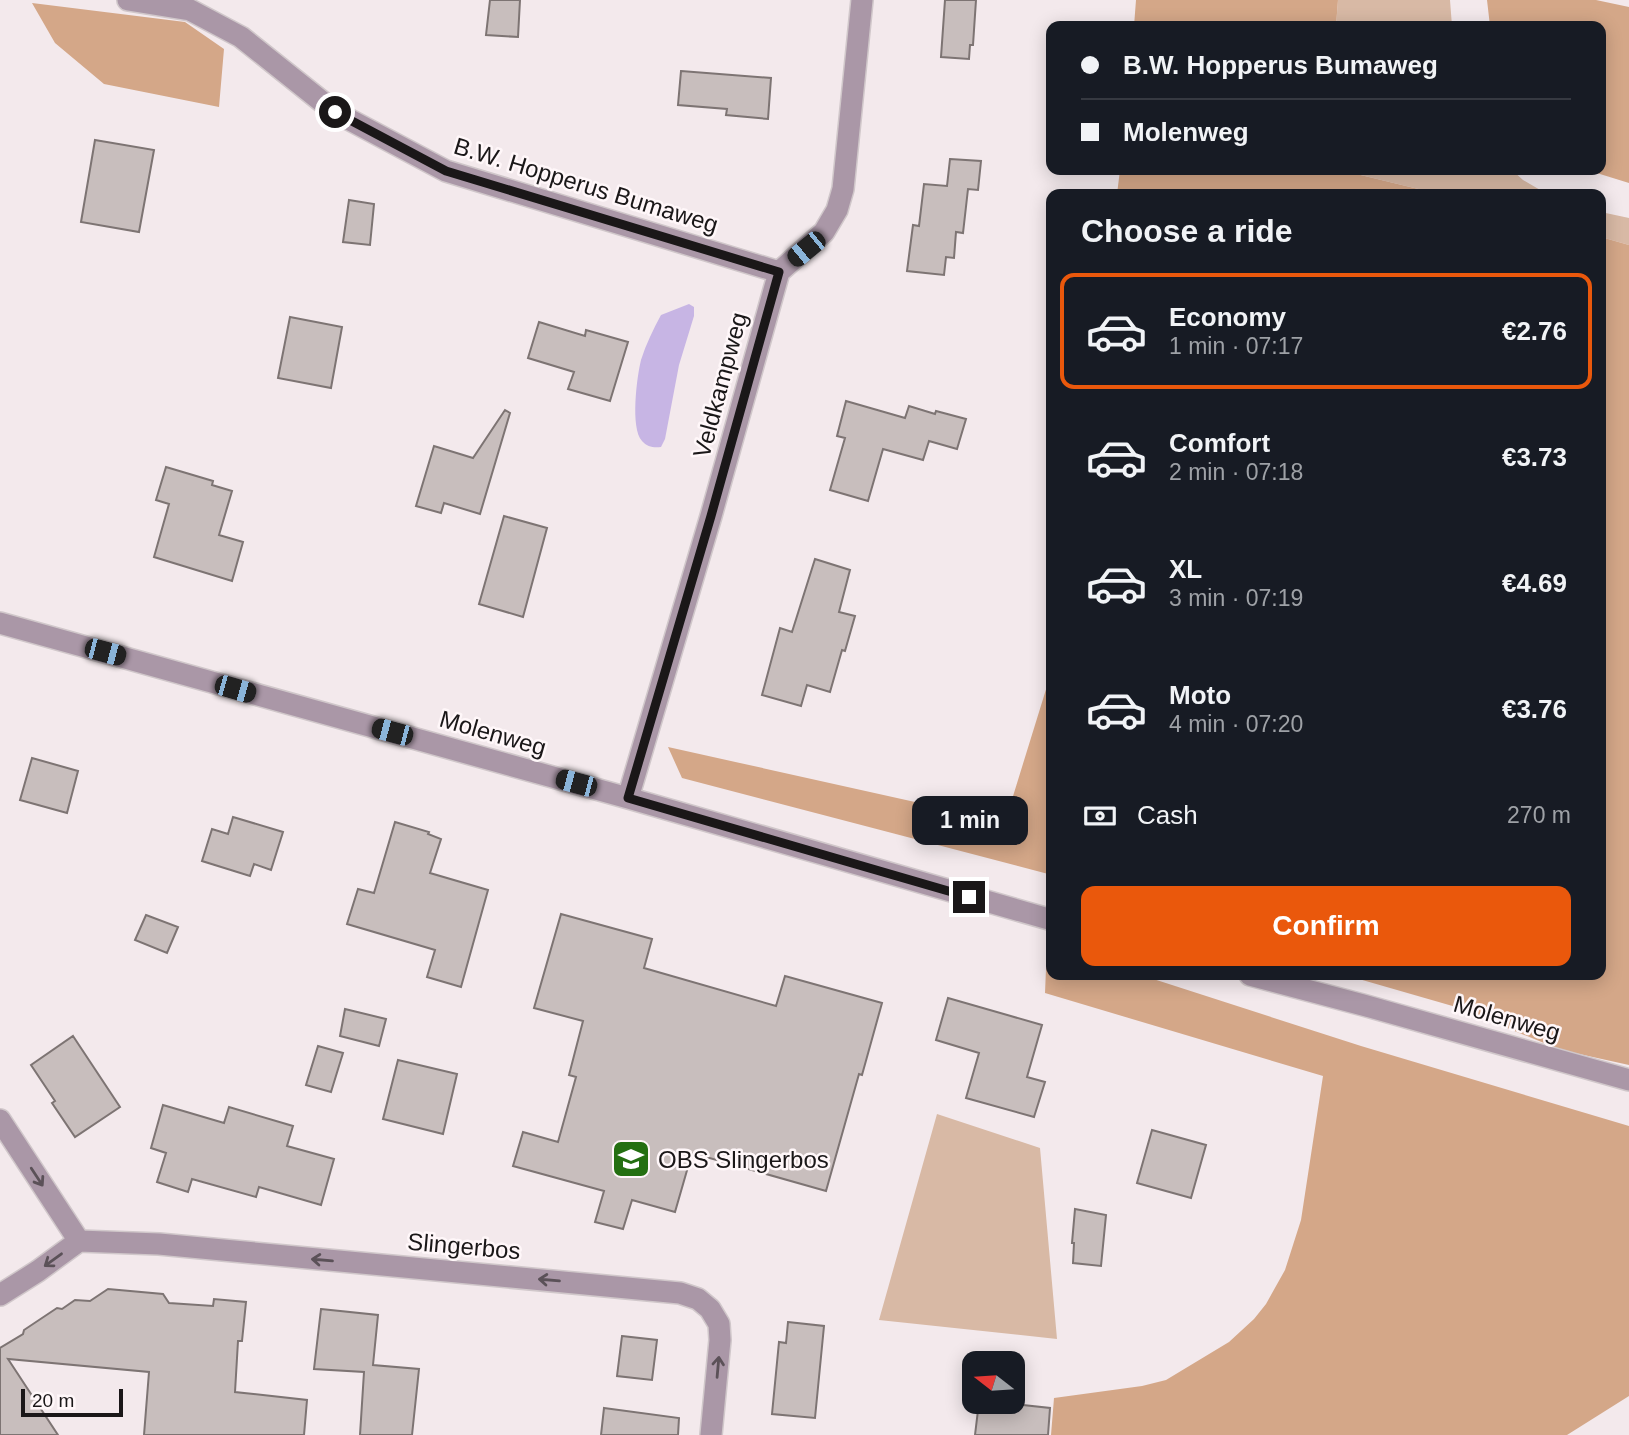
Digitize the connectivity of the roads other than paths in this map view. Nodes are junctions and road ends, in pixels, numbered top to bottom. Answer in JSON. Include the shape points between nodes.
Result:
{"nodes":[{"id":1,"x":128,"y":0,"type":"edge"},
{"id":2,"x":862,"y":0,"type":"edge"},
{"id":3,"x":779,"y":272,"type":"junction"},
{"id":4,"x":0,"y":623,"type":"edge"},
{"id":5,"x":628,"y":798,"type":"junction"},
{"id":6,"x":1046,"y":918,"type":"edge"},
{"id":7,"x":1269,"y":980,"type":"edge"},
{"id":8,"x":1629,"y":1080,"type":"edge"},
{"id":9,"x":0,"y":1120,"type":"edge"},
{"id":10,"x":79,"y":1241,"type":"junction"},
{"id":11,"x":0,"y":1296,"type":"edge"},
{"id":12,"x":711,"y":1435,"type":"edge"}],
"edges":[{"from":1,"to":3,"type":"street","name":"B.W. Hopperus Bumaweg","via":[[190,10],[241,37],[335,112],[446,171]]},
{"from":2,"to":3,"type":"street","via":[[843,189],[837,209],[824,232]]},
{"from":3,"to":5,"type":"street","name":"Veldkampweg"},
{"from":4,"to":5,"type":"street","name":"Molenweg"},
{"from":5,"to":6,"type":"street","name":"Molenweg"},
{"from":7,"to":8,"type":"street","name":"Molenweg"},
{"from":9,"to":10,"type":"street","one_way":true},
{"from":10,"to":11,"type":"street","one_way":true},
{"from":12,"to":10,"type":"street","name":"Slingerbos","one_way":true,"via":[[719,1324],[710,1308],[680,1293],[159,1244]]}]}
